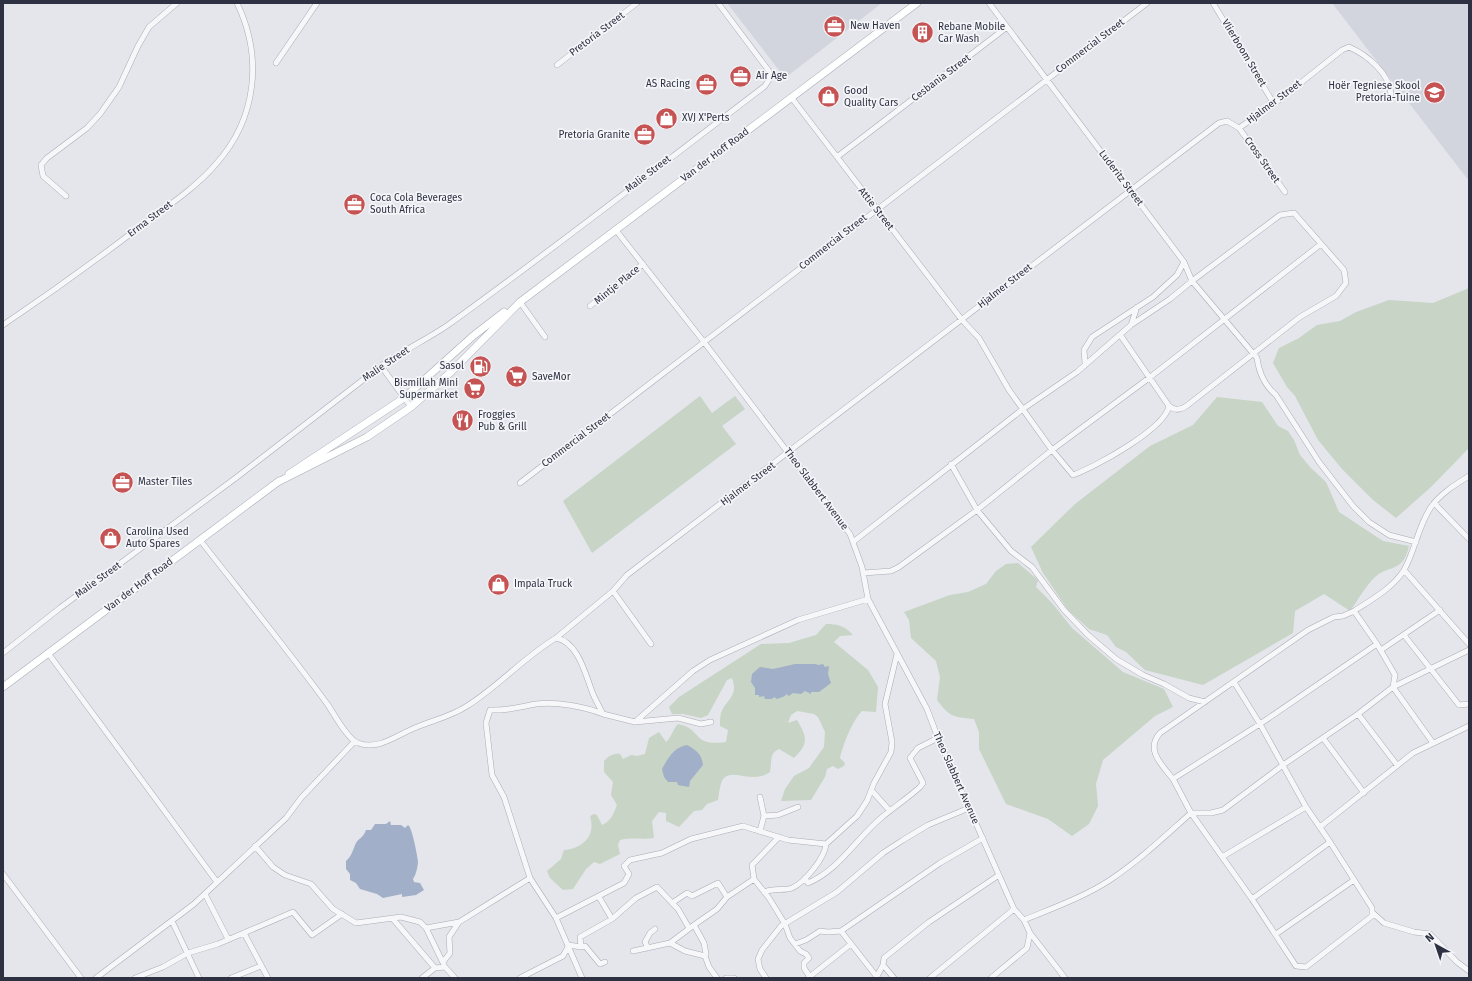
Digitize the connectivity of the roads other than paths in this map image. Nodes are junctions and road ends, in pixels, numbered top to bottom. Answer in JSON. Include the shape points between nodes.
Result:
{"nodes":[{"id":1,"x":177,"y":3,"type":"edge"},
{"id":2,"x":237,"y":3,"type":"edge"},
{"id":3,"x":317,"y":3,"type":"edge"},
{"id":4,"x":637,"y":3,"type":"edge"},
{"id":5,"x":718,"y":3,"type":"edge"},
{"id":6,"x":917,"y":3,"type":"edge"},
{"id":7,"x":989,"y":3,"type":"edge"},
{"id":8,"x":1147,"y":3,"type":"edge"},
{"id":9,"x":1213,"y":3,"type":"edge"},
{"id":10,"x":1007,"y":27,"type":"junction"},
{"id":11,"x":276,"y":63,"type":"dead end"},
{"id":12,"x":557,"y":64,"type":"dead end"},
{"id":13,"x":1046,"y":79,"type":"junction"},
{"id":14,"x":1390,"y":96,"type":"dead end"},
{"id":15,"x":791,"y":98,"type":"junction"},
{"id":16,"x":1274,"y":104,"type":"junction"},
{"id":17,"x":1239,"y":128,"type":"junction"},
{"id":18,"x":837,"y":157,"type":"junction"},
{"id":19,"x":1130,"y":190,"type":"junction"},
{"id":20,"x":1284,"y":192,"type":"dead end"},
{"id":21,"x":66,"y":196,"type":"dead end"},
{"id":22,"x":876,"y":209,"type":"junction"},
{"id":23,"x":615,"y":229,"type":"junction"},
{"id":24,"x":1321,"y":244,"type":"junction"},
{"id":25,"x":1184,"y":262,"type":"junction"},
{"id":26,"x":643,"y":264,"type":"junction"},
{"id":27,"x":1192,"y":281,"type":"junction"},
{"id":28,"x":520,"y":302,"type":"junction"},
{"id":29,"x":590,"y":306,"type":"dead end"},
{"id":30,"x":513,"y":307,"type":"junction"},
{"id":31,"x":1137,"y":307,"type":"junction"},
{"id":32,"x":962,"y":320,"type":"junction"},
{"id":33,"x":1223,"y":320,"type":"junction"},
{"id":34,"x":3,"y":325,"type":"edge"},
{"id":35,"x":1131,"y":325,"type":"junction"},
{"id":36,"x":1121,"y":336,"type":"junction"},
{"id":37,"x":545,"y":337,"type":"dead end"},
{"id":38,"x":704,"y":342,"type":"junction"},
{"id":39,"x":1252,"y":353,"type":"junction"},
{"id":40,"x":1085,"y":363,"type":"junction"},
{"id":41,"x":381,"y":366,"type":"junction"},
{"id":42,"x":1149,"y":378,"type":"junction"},
{"id":43,"x":404,"y":398,"type":"junction"},
{"id":44,"x":1169,"y":406,"type":"junction"},
{"id":45,"x":412,"y":407,"type":"junction"},
{"id":46,"x":1023,"y":409,"type":"junction"},
{"id":47,"x":1052,"y":450,"type":"junction"},
{"id":48,"x":789,"y":453,"type":"junction"},
{"id":49,"x":950,"y":464,"type":"junction"},
{"id":50,"x":1469,"y":476,"type":"edge"},
{"id":51,"x":520,"y":483,"type":"dead end"},
{"id":52,"x":276,"y":484,"type":"junction"},
{"id":53,"x":1434,"y":503,"type":"junction"},
{"id":54,"x":977,"y":510,"type":"junction"},
{"id":55,"x":1469,"y":539,"type":"edge"},
{"id":56,"x":200,"y":540,"type":"junction"},
{"id":57,"x":853,"y":542,"type":"junction"},
{"id":58,"x":1416,"y":542,"type":"junction"},
{"id":59,"x":1404,"y":570,"type":"junction"},
{"id":60,"x":863,"y":573,"type":"junction"},
{"id":61,"x":613,"y":590,"type":"junction"},
{"id":62,"x":868,"y":599,"type":"junction"},
{"id":63,"x":1440,"y":610,"type":"junction"},
{"id":64,"x":1354,"y":611,"type":"junction"},
{"id":65,"x":1404,"y":635,"type":"junction"},
{"id":66,"x":556,"y":638,"type":"junction"},
{"id":67,"x":651,"y":644,"type":"dead end"},
{"id":68,"x":1377,"y":644,"type":"junction"},
{"id":69,"x":1469,"y":644,"type":"edge"},
{"id":70,"x":1381,"y":650,"type":"junction"},
{"id":71,"x":1469,"y":650,"type":"edge"},
{"id":72,"x":3,"y":653,"type":"edge"},
{"id":73,"x":48,"y":654,"type":"junction"},
{"id":74,"x":897,"y":654,"type":"junction"},
{"id":75,"x":1429,"y":668,"type":"junction"},
{"id":76,"x":1234,"y":682,"type":"junction"},
{"id":77,"x":3,"y":687,"type":"edge"},
{"id":78,"x":1393,"y":687,"type":"junction"},
{"id":79,"x":1205,"y":702,"type":"junction"},
{"id":80,"x":1469,"y":704,"type":"edge"},
{"id":81,"x":603,"y":714,"type":"junction"},
{"id":82,"x":1358,"y":714,"type":"junction"},
{"id":83,"x":635,"y":722,"type":"junction"},
{"id":84,"x":711,"y":722,"type":"dead end"},
{"id":85,"x":1260,"y":724,"type":"junction"},
{"id":86,"x":1469,"y":726,"type":"edge"},
{"id":87,"x":938,"y":738,"type":"junction"},
{"id":88,"x":1323,"y":738,"type":"junction"},
{"id":89,"x":354,"y":742,"type":"junction"},
{"id":90,"x":1433,"y":743,"type":"junction"},
{"id":91,"x":1283,"y":765,"type":"junction"},
{"id":92,"x":1397,"y":766,"type":"junction"},
{"id":93,"x":1172,"y":779,"type":"junction"},
{"id":94,"x":872,"y":791,"type":"junction"},
{"id":95,"x":1364,"y":793,"type":"junction"},
{"id":96,"x":760,"y":797,"type":"dead end"},
{"id":97,"x":798,"y":807,"type":"dead end"},
{"id":98,"x":1306,"y":807,"type":"junction"},
{"id":99,"x":969,"y":808,"type":"junction"},
{"id":100,"x":890,"y":811,"type":"junction"},
{"id":101,"x":1191,"y":813,"type":"junction"},
{"id":102,"x":764,"y":816,"type":"junction"},
{"id":103,"x":1320,"y":826,"type":"junction"},
{"id":104,"x":760,"y":831,"type":"junction"},
{"id":105,"x":779,"y":837,"type":"junction"},
{"id":106,"x":983,"y":838,"type":"junction"},
{"id":107,"x":1330,"y":842,"type":"junction"},
{"id":108,"x":826,"y":844,"type":"junction"},
{"id":109,"x":254,"y":846,"type":"junction"},
{"id":110,"x":1222,"y":857,"type":"junction"},
{"id":111,"x":3,"y":874,"type":"edge"},
{"id":112,"x":1000,"y":875,"type":"junction"},
{"id":113,"x":530,"y":878,"type":"junction"},
{"id":114,"x":805,"y":878,"type":"junction"},
{"id":115,"x":754,"y":879,"type":"junction"},
{"id":116,"x":1354,"y":880,"type":"junction"},
{"id":117,"x":217,"y":882,"type":"junction"},
{"id":118,"x":764,"y":892,"type":"junction"},
{"id":119,"x":205,"y":894,"type":"junction"},
{"id":120,"x":599,"y":897,"type":"junction"},
{"id":121,"x":727,"y":897,"type":"junction"},
{"id":122,"x":1252,"y":899,"type":"junction"},
{"id":123,"x":672,"y":902,"type":"junction"},
{"id":124,"x":1014,"y":910,"type":"junction"},
{"id":125,"x":1373,"y":913,"type":"junction"},
{"id":126,"x":342,"y":914,"type":"junction"},
{"id":127,"x":556,"y":918,"type":"junction"},
{"id":128,"x":393,"y":919,"type":"junction"},
{"id":129,"x":612,"y":919,"type":"junction"},
{"id":130,"x":1024,"y":920,"type":"junction"},
{"id":131,"x":172,"y":921,"type":"junction"},
{"id":132,"x":459,"y":922,"type":"junction"},
{"id":133,"x":784,"y":924,"type":"junction"},
{"id":134,"x":694,"y":925,"type":"junction"},
{"id":135,"x":426,"y":928,"type":"junction"},
{"id":136,"x":689,"y":928,"type":"junction"},
{"id":137,"x":655,"y":929,"type":"dead end"},
{"id":138,"x":841,"y":931,"type":"junction"},
{"id":139,"x":244,"y":933,"type":"junction"},
{"id":140,"x":1030,"y":933,"type":"junction"},
{"id":141,"x":1276,"y":934,"type":"junction"},
{"id":142,"x":228,"y":939,"type":"junction"},
{"id":143,"x":670,"y":943,"type":"junction"},
{"id":144,"x":795,"y":944,"type":"junction"},
{"id":145,"x":851,"y":944,"type":"junction"},
{"id":146,"x":569,"y":945,"type":"junction"},
{"id":147,"x":581,"y":947,"type":"junction"},
{"id":148,"x":648,"y":948,"type":"junction"},
{"id":149,"x":633,"y":951,"type":"dead end"},
{"id":150,"x":188,"y":953,"type":"junction"},
{"id":151,"x":704,"y":956,"type":"junction"},
{"id":152,"x":605,"y":962,"type":"dead end"},
{"id":153,"x":444,"y":964,"type":"junction"},
{"id":154,"x":883,"y":965,"type":"junction"},
{"id":155,"x":261,"y":966,"type":"junction"},
{"id":156,"x":435,"y":968,"type":"junction"},
{"id":157,"x":1469,"y":970,"type":"edge"},
{"id":158,"x":238,"y":977,"type":"edge"},
{"id":159,"x":579,"y":977,"type":"edge"},
{"id":160,"x":809,"y":977,"type":"edge"},
{"id":161,"x":81,"y":978,"type":"edge"},
{"id":162,"x":96,"y":978,"type":"edge"},
{"id":163,"x":135,"y":978,"type":"edge"},
{"id":164,"x":199,"y":978,"type":"edge"},
{"id":165,"x":232,"y":978,"type":"edge"},
{"id":166,"x":268,"y":978,"type":"edge"},
{"id":167,"x":422,"y":978,"type":"edge"},
{"id":168,"x":455,"y":978,"type":"edge"},
{"id":169,"x":520,"y":978,"type":"edge"},
{"id":170,"x":716,"y":978,"type":"edge"},
{"id":171,"x":726,"y":978,"type":"edge"},
{"id":172,"x":734,"y":978,"type":"edge"},
{"id":173,"x":766,"y":978,"type":"edge"},
{"id":174,"x":876,"y":978,"type":"edge"},
{"id":175,"x":894,"y":978,"type":"edge"},
{"id":176,"x":930,"y":978,"type":"edge"},
{"id":177,"x":990,"y":978,"type":"edge"},
{"id":178,"x":1065,"y":978,"type":"edge"}],
"edges":[{"from":1,"to":21,"type":"street","via":[[149,28],[119,87],[100,114],[87,128],[41,165],[43,176]]},
{"from":2,"to":34,"type":"street","name":"Erma Street","via":[[246,21],[251,41],[253,79],[249,104],[232,144],[216,165],[193,187]]},
{"from":3,"to":11,"type":"street"},
{"from":4,"to":12,"type":"street","name":"Pretoria Street"},
{"from":5,"to":41,"type":"street","name":"Malie Street","via":[[769,71],[768,82],[488,296],[431,336]]},
{"from":6,"to":15,"type":"main road","name":"Van der Hoff Road"},
{"from":7,"to":10,"type":"street","name":"Luderitz Street"},
{"from":8,"to":13,"type":"street","name":"Commercial Street"},
{"from":9,"to":16,"type":"street","name":"Vlierboom Street"},
{"from":10,"to":13,"type":"street","name":"Luderitz Street"},
{"from":10,"to":18,"type":"street","name":"Cesbania Street"},
{"from":13,"to":19,"type":"street","name":"Luderitz Street"},
{"from":13,"to":22,"type":"street","name":"Commercial Street"},
{"from":14,"to":16,"type":"street","name":"Hjalmer Street","via":[[1391,88],[1378,68],[1349,47]]},
{"from":15,"to":18,"type":"street","name":"Attie Street"},
{"from":15,"to":23,"type":"main road","name":"Van der Hoff Road"},
{"from":16,"to":17,"type":"street","name":"Hjalmer Street"},
{"from":17,"to":19,"type":"street","name":"Hjalmer Street","via":[[1227,121],[1220,122]]},
{"from":17,"to":20,"type":"street","name":"Cross Street"},
{"from":18,"to":22,"type":"street","name":"Attie Street"},
{"from":19,"to":25,"type":"street","name":"Luderitz Street"},
{"from":19,"to":32,"type":"street","name":"Hjalmer Street"},
{"from":22,"to":32,"type":"street","name":"Attie Street"},
{"from":22,"to":38,"type":"street","name":"Commercial Street"},
{"from":23,"to":26,"type":"street","name":"Theo Slabbert Avenue"},
{"from":23,"to":28,"type":"main road","name":"Van der Hoff Road"},
{"from":24,"to":27,"type":"street","via":[[1294,213],[1280,215]]},
{"from":24,"to":33,"type":"street"},
{"from":24,"to":39,"type":"street","via":[[1344,270],[1346,283],[1336,296],[1300,317]]},
{"from":25,"to":27,"type":"street","name":"Luderitz Street"},
{"from":25,"to":31,"type":"street","via":[[1170,283]]},
{"from":26,"to":29,"type":"street","name":"Mintje Place"},
{"from":26,"to":38,"type":"street","name":"Theo Slabbert Avenue"},
{"from":27,"to":33,"type":"street","name":"Luderitz Street"},
{"from":27,"to":35,"type":"street"},
{"from":28,"to":30,"type":"main road","name":"Van der Hoff Road"},
{"from":28,"to":37,"type":"street"},
{"from":30,"to":43,"type":"main road","name":"Van der Hoff Road","via":[[473,336]]},
{"from":30,"to":45,"type":"main road","name":"Van der Hoff Road"},
{"from":31,"to":35,"type":"street"},
{"from":31,"to":40,"type":"street","via":[[1092,337],[1084,350]]},
{"from":32,"to":46,"type":"street","name":"Attie Street","via":[[979,338],[1002,380]]},
{"from":32,"to":48,"type":"street","name":"Hjalmer Street"},
{"from":33,"to":39,"type":"street","name":"Luderitz Street"},
{"from":33,"to":42,"type":"street"},
{"from":35,"to":36,"type":"street"},
{"from":36,"to":40,"type":"street"},
{"from":36,"to":42,"type":"street"},
{"from":38,"to":48,"type":"street","name":"Theo Slabbert Avenue"},
{"from":38,"to":51,"type":"street","name":"Commercial Street"},
{"from":39,"to":44,"type":"street","via":[[1185,407],[1174,409]]},
{"from":39,"to":58,"type":"street","via":[[1268,388],[1276,395],[1320,462],[1354,506],[1369,522],[1389,535]]},
{"from":40,"to":46,"type":"street","via":[[1077,372]]},
{"from":41,"to":43,"type":"street"},
{"from":41,"to":72,"type":"street","name":"Malie Street"},
{"from":42,"to":44,"type":"street"},
{"from":42,"to":47,"type":"street"},
{"from":43,"to":45,"type":"street"},
{"from":43,"to":52,"type":"main road","name":"Van der Hoff Road"},
{"from":44,"to":47,"type":"street","name":"Attie Street","via":[[1168,411],[1154,425],[1128,446],[1073,476]]},
{"from":45,"to":52,"type":"main road","name":"Van der Hoff Road","via":[[367,437]]},
{"from":46,"to":47,"type":"street","name":"Attie Street"},
{"from":46,"to":49,"type":"street"},
{"from":47,"to":54,"type":"street"},
{"from":48,"to":57,"type":"street","name":"Theo Slabbert Avenue","via":[[850,534]]},
{"from":48,"to":61,"type":"street","name":"Hjalmer Street","via":[[627,575]]},
{"from":49,"to":54,"type":"street"},
{"from":49,"to":57,"type":"street","via":[[916,494]]},
{"from":50,"to":53,"type":"street"},
{"from":52,"to":56,"type":"main road","name":"Van der Hoff Road"},
{"from":53,"to":55,"type":"street"},
{"from":53,"to":58,"type":"street"},
{"from":54,"to":60,"type":"street","via":[[900,567]]},
{"from":54,"to":79,"type":"street","via":[[1011,550],[1032,567],[1064,610],[1116,659],[1143,676],[1189,698]]},
{"from":56,"to":73,"type":"main road","name":"Van der Hoff Road"},
{"from":56,"to":89,"type":"street","via":[[307,676]]},
{"from":57,"to":60,"type":"street","name":"Theo Slabbert Avenue"},
{"from":58,"to":59,"type":"street"},
{"from":59,"to":63,"type":"street"},
{"from":59,"to":64,"type":"street","via":[[1388,588]]},
{"from":60,"to":62,"type":"street","name":"Theo Slabbert Avenue"},
{"from":61,"to":66,"type":"street","name":"Hjalmer Street"},
{"from":61,"to":67,"type":"street"},
{"from":62,"to":74,"type":"street","name":"Theo Slabbert Avenue"},
{"from":62,"to":83,"type":"street","via":[[784,626],[710,660],[693,671]]},
{"from":63,"to":65,"type":"street"},
{"from":63,"to":69,"type":"street"},
{"from":64,"to":68,"type":"street"},
{"from":64,"to":76,"type":"street","via":[[1334,617],[1308,630]]},
{"from":65,"to":70,"type":"street"},
{"from":65,"to":75,"type":"street"},
{"from":66,"to":81,"type":"street","via":[[568,644],[578,657]]},
{"from":66,"to":89,"type":"street","name":"Hjalmer Street","via":[[467,706],[382,743],[366,745]]},
{"from":68,"to":70,"type":"street"},
{"from":68,"to":85,"type":"street"},
{"from":70,"to":78,"type":"street","via":[[1395,675]]},
{"from":71,"to":75,"type":"street"},
{"from":73,"to":77,"type":"main road","name":"Van der Hoff Road"},
{"from":73,"to":117,"type":"street"},
{"from":74,"to":87,"type":"street","name":"Theo Slabbert Avenue","via":[[927,709]]},
{"from":74,"to":94,"type":"street","via":[[885,704],[892,751]]},
{"from":75,"to":78,"type":"street"},
{"from":75,"to":80,"type":"street","via":[[1459,705]]},
{"from":76,"to":79,"type":"street"},
{"from":76,"to":85,"type":"street"},
{"from":78,"to":82,"type":"street"},
{"from":78,"to":90,"type":"street"},
{"from":79,"to":93,"type":"street","via":[[1156,737],[1154,754]]},
{"from":81,"to":83,"type":"street"},
{"from":81,"to":113,"type":"street","via":[[591,709],[545,704],[504,711],[490,710],[486,724],[492,775],[504,797]]},
{"from":82,"to":88,"type":"street"},
{"from":82,"to":92,"type":"street"},
{"from":83,"to":84,"type":"street","via":[[678,718],[701,724]]},
{"from":85,"to":91,"type":"street"},
{"from":85,"to":93,"type":"street"},
{"from":86,"to":90,"type":"street"},
{"from":87,"to":99,"type":"street","name":"Theo Slabbert Avenue"},
{"from":87,"to":100,"type":"street","via":[[913,752],[911,762],[923,783]]},
{"from":88,"to":91,"type":"street"},
{"from":88,"to":95,"type":"street"},
{"from":89,"to":109,"type":"street","via":[[300,798],[286,818]]},
{"from":90,"to":92,"type":"street","via":[[1413,752]]},
{"from":91,"to":98,"type":"street"},
{"from":91,"to":101,"type":"street","via":[[1223,810]]},
{"from":92,"to":95,"type":"street"},
{"from":93,"to":101,"type":"street"},
{"from":94,"to":100,"type":"street"},
{"from":94,"to":108,"type":"street","via":[[852,821]]},
{"from":95,"to":103,"type":"street"},
{"from":96,"to":102,"type":"street"},
{"from":97,"to":102,"type":"street","via":[[778,815]]},
{"from":98,"to":103,"type":"street"},
{"from":98,"to":110,"type":"street"},
{"from":99,"to":106,"type":"street","name":"Theo Slabbert Avenue"},
{"from":99,"to":133,"type":"street","via":[[941,818],[903,840],[883,853],[838,892]]},
{"from":100,"to":114,"type":"street","via":[[822,877],[808,883]]},
{"from":101,"to":110,"type":"street"},
{"from":101,"to":130,"type":"street","via":[[1146,854],[1110,880],[1075,899]]},
{"from":102,"to":104,"type":"street"},
{"from":103,"to":107,"type":"street"},
{"from":104,"to":105,"type":"street"},
{"from":104,"to":120,"type":"street","via":[[743,826],[737,827],[691,839],[662,853],[630,860],[624,866],[629,874],[624,883]]},
{"from":105,"to":108,"type":"street"},
{"from":105,"to":115,"type":"street","via":[[752,865]]},
{"from":106,"to":112,"type":"street","name":"Theo Slabbert Avenue"},
{"from":106,"to":138,"type":"street","via":[[940,863]]},
{"from":107,"to":116,"type":"street"},
{"from":107,"to":122,"type":"street"},
{"from":108,"to":114,"type":"street","via":[[823,857]]},
{"from":109,"to":117,"type":"street"},
{"from":109,"to":126,"type":"street","via":[[273,867],[311,884],[333,909]]},
{"from":110,"to":122,"type":"street"},
{"from":111,"to":161,"type":"street"},
{"from":112,"to":124,"type":"street","name":"Theo Slabbert Avenue"},
{"from":112,"to":154,"type":"street","via":[[929,922],[884,958]]},
{"from":113,"to":127,"type":"street"},
{"from":113,"to":132,"type":"street"},
{"from":114,"to":118,"type":"street","via":[[792,888]]},
{"from":115,"to":118,"type":"street"},
{"from":115,"to":121,"type":"street"},
{"from":116,"to":125,"type":"street"},
{"from":116,"to":141,"type":"street"},
{"from":117,"to":119,"type":"street"},
{"from":118,"to":133,"type":"street"},
{"from":119,"to":131,"type":"street"},
{"from":119,"to":142,"type":"street"},
{"from":120,"to":127,"type":"street"},
{"from":120,"to":129,"type":"street"},
{"from":121,"to":123,"type":"street","via":[[718,883],[692,896],[687,893]]},
{"from":121,"to":134,"type":"street","via":[[717,909]]},
{"from":122,"to":141,"type":"street"},
{"from":123,"to":129,"type":"street","via":[[657,887],[636,898]]},
{"from":123,"to":136,"type":"street"},
{"from":124,"to":130,"type":"street","name":"Theo Slabbert Avenue"},
{"from":124,"to":176,"type":"street"},
{"from":125,"to":141,"type":"street","via":[[1370,918],[1303,968],[1293,963]]},
{"from":125,"to":157,"type":"street","via":[[1384,923],[1430,934],[1457,962]]},
{"from":126,"to":128,"type":"street","via":[[358,923]]},
{"from":126,"to":139,"type":"street","via":[[312,935],[293,912]]},
{"from":127,"to":146,"type":"street"},
{"from":128,"to":135,"type":"street","via":[[401,917],[418,920]]},
{"from":128,"to":156,"type":"street"},
{"from":129,"to":147,"type":"street","via":[[580,937]]},
{"from":130,"to":140,"type":"street","name":"Theo Slabbert Avenue"},
{"from":131,"to":150,"type":"street"},
{"from":131,"to":162,"type":"street"},
{"from":132,"to":135,"type":"street"},
{"from":132,"to":153,"type":"street","via":[[449,937],[450,953]]},
{"from":133,"to":144,"type":"street"},
{"from":133,"to":173,"type":"street","via":[[762,950],[758,959],[760,969]]},
{"from":134,"to":136,"type":"street"},
{"from":134,"to":151,"type":"street","via":[[704,943]]},
{"from":135,"to":153,"type":"street"},
{"from":136,"to":143,"type":"street"},
{"from":137,"to":148,"type":"street","via":[[645,942]]},
{"from":138,"to":144,"type":"street","via":[[820,931]]},
{"from":138,"to":145,"type":"street"},
{"from":139,"to":142,"type":"street"},
{"from":139,"to":155,"type":"street"},
{"from":140,"to":177,"type":"street","via":[[1027,948]]},
{"from":140,"to":178,"type":"street","name":"Theo Slabbert Avenue"},
{"from":142,"to":150,"type":"street"},
{"from":143,"to":148,"type":"street"},
{"from":143,"to":151,"type":"street","via":[[685,951]]},
{"from":144,"to":160,"type":"street","via":[[809,958],[804,963],[804,968]]},
{"from":145,"to":160,"type":"street"},
{"from":145,"to":174,"type":"street"},
{"from":146,"to":147,"type":"street"},
{"from":146,"to":159,"type":"street"},
{"from":146,"to":169,"type":"street","via":[[563,956]]},
{"from":147,"to":152,"type":"street","via":[[585,946],[600,964]]},
{"from":148,"to":149,"type":"street"},
{"from":150,"to":163,"type":"street"},
{"from":150,"to":164,"type":"street"},
{"from":151,"to":170,"type":"street"},
{"from":153,"to":156,"type":"street"},
{"from":153,"to":168,"type":"street"},
{"from":154,"to":174,"type":"street"},
{"from":154,"to":175,"type":"street"},
{"from":155,"to":158,"type":"street"},
{"from":155,"to":166,"type":"street"},
{"from":156,"to":167,"type":"street"},
{"from":158,"to":165,"type":"street"},
{"from":171,"to":172,"type":"street"}]}
